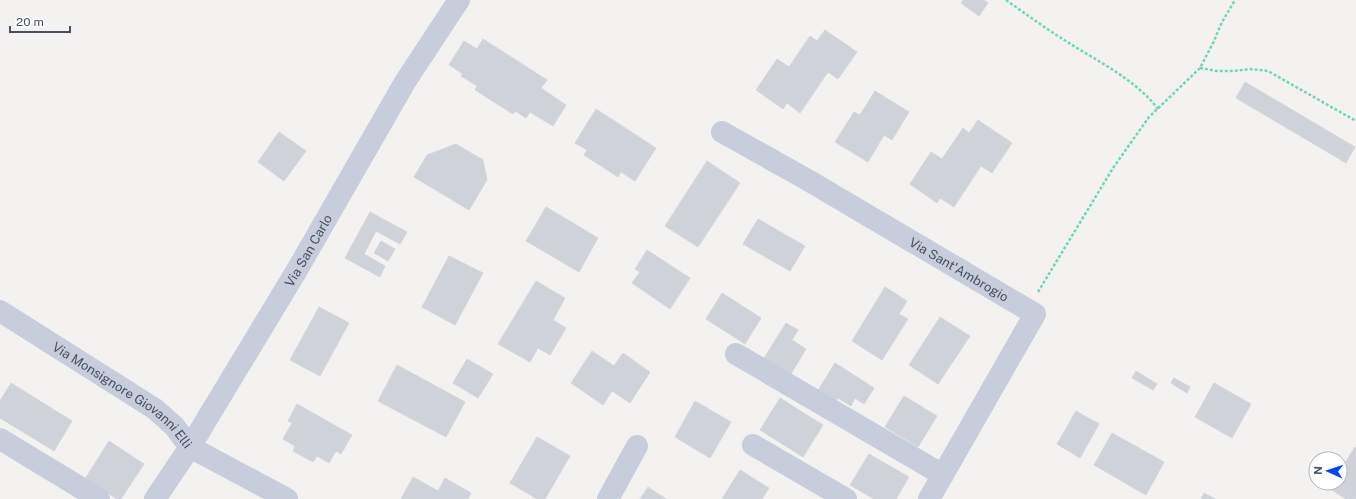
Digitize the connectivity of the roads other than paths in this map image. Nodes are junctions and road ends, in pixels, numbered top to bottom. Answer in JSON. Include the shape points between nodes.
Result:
{"nodes":[{"id":1,"x":459,"y":0,"type":"edge"},
{"id":2,"x":722,"y":132,"type":"dead end"},
{"id":3,"x":0,"y":312,"type":"edge"},
{"id":4,"x":736,"y":354,"type":"dead end"},
{"id":5,"x":0,"y":439,"type":"edge"},
{"id":6,"x":752,"y":445,"type":"dead end"},
{"id":7,"x":637,"y":446,"type":"dead end"},
{"id":8,"x":190,"y":447,"type":"junction"},
{"id":9,"x":943,"y":476,"type":"junction"},
{"id":10,"x":99,"y":499,"type":"edge"},
{"id":11,"x":154,"y":499,"type":"edge"},
{"id":12,"x":287,"y":499,"type":"edge"},
{"id":13,"x":608,"y":499,"type":"edge"},
{"id":14,"x":846,"y":499,"type":"edge"},
{"id":15,"x":929,"y":499,"type":"edge"}],
"edges":[{"from":1,"to":8,"type":"street","name":"Via San Carlo","via":[[405,82],[327,219]]},
{"from":2,"to":9,"type":"street","name":"Via Sant'Ambrogio","via":[[1035,314]]},
{"from":3,"to":8,"type":"street","name":"Via Monsignore Giovanni Elli","via":[[155,409],[174,426]]},
{"from":4,"to":9,"type":"street"},
{"from":5,"to":10,"type":"street"},
{"from":6,"to":14,"type":"street"},
{"from":7,"to":13,"type":"street"},
{"from":8,"to":11,"type":"street","name":"Via San Carlo"},
{"from":8,"to":12,"type":"street","name":"Via Monsignore Giovanni Elli"},
{"from":9,"to":15,"type":"street"}]}
